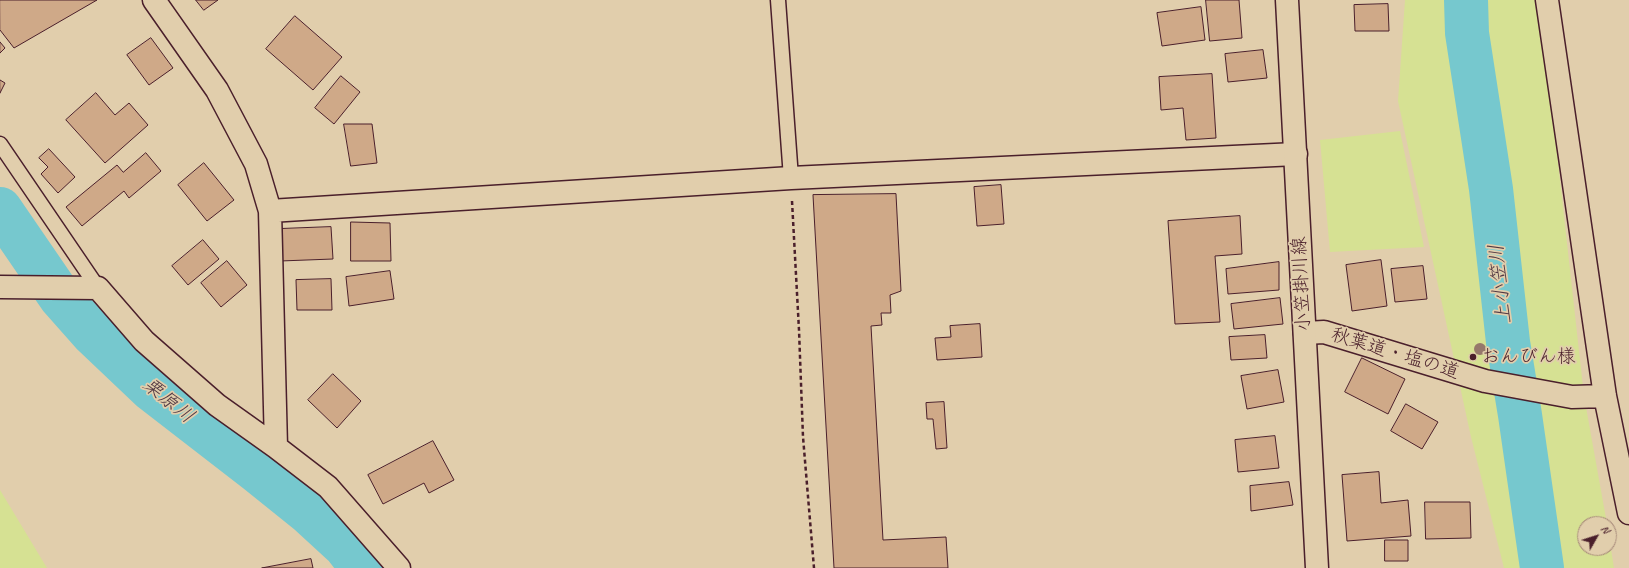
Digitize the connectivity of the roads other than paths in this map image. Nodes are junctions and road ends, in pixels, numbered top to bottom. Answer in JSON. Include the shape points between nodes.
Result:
{"nodes":[{"id":1,"x":154,"y":0,"type":"edge"},
{"id":2,"x":778,"y":0,"type":"edge"},
{"id":3,"x":1287,"y":0,"type":"edge"},
{"id":4,"x":1547,"y":0,"type":"edge"},
{"id":5,"x":0,"y":144,"type":"edge"},
{"id":6,"x":1296,"y":154,"type":"junction"},
{"id":7,"x":791,"y":178,"type":"junction"},
{"id":8,"x":270,"y":211,"type":"junction"},
{"id":9,"x":0,"y":287,"type":"edge"},
{"id":10,"x":98,"y":288,"type":"junction"},
{"id":11,"x":1305,"y":333,"type":"junction"},
{"id":12,"x":1605,"y":396,"type":"junction"},
{"id":13,"x":276,"y":447,"type":"junction"},
{"id":14,"x":1629,"y":513,"type":"edge"},
{"id":15,"x":399,"y":568,"type":"edge"},
{"id":16,"x":1317,"y":568,"type":"edge"}],
"edges":[{"from":1,"to":8,"type":"street","via":[[217,90],[256,164]]},
{"from":2,"to":7,"type":"lane"},
{"from":3,"to":6,"type":"street","name":"小笠掛川線"},
{"from":4,"to":12,"type":"street"},
{"from":5,"to":10,"type":"lane"},
{"from":6,"to":7,"type":"street"},
{"from":6,"to":11,"type":"street","name":"小笠掛川線"},
{"from":7,"to":8,"type":"street"},
{"from":8,"to":13,"type":"street"},
{"from":9,"to":10,"type":"street"},
{"from":10,"to":13,"type":"street","via":[[144,341],[217,405]]},
{"from":11,"to":12,"type":"street","name":"秋葉道・塩の道","via":[[1324,332],[1485,381],[1572,397]]},
{"from":11,"to":16,"type":"street","name":"小笠掛川線"},
{"from":12,"to":14,"type":"street"},
{"from":13,"to":15,"type":"street","via":[[328,487]]}]}
